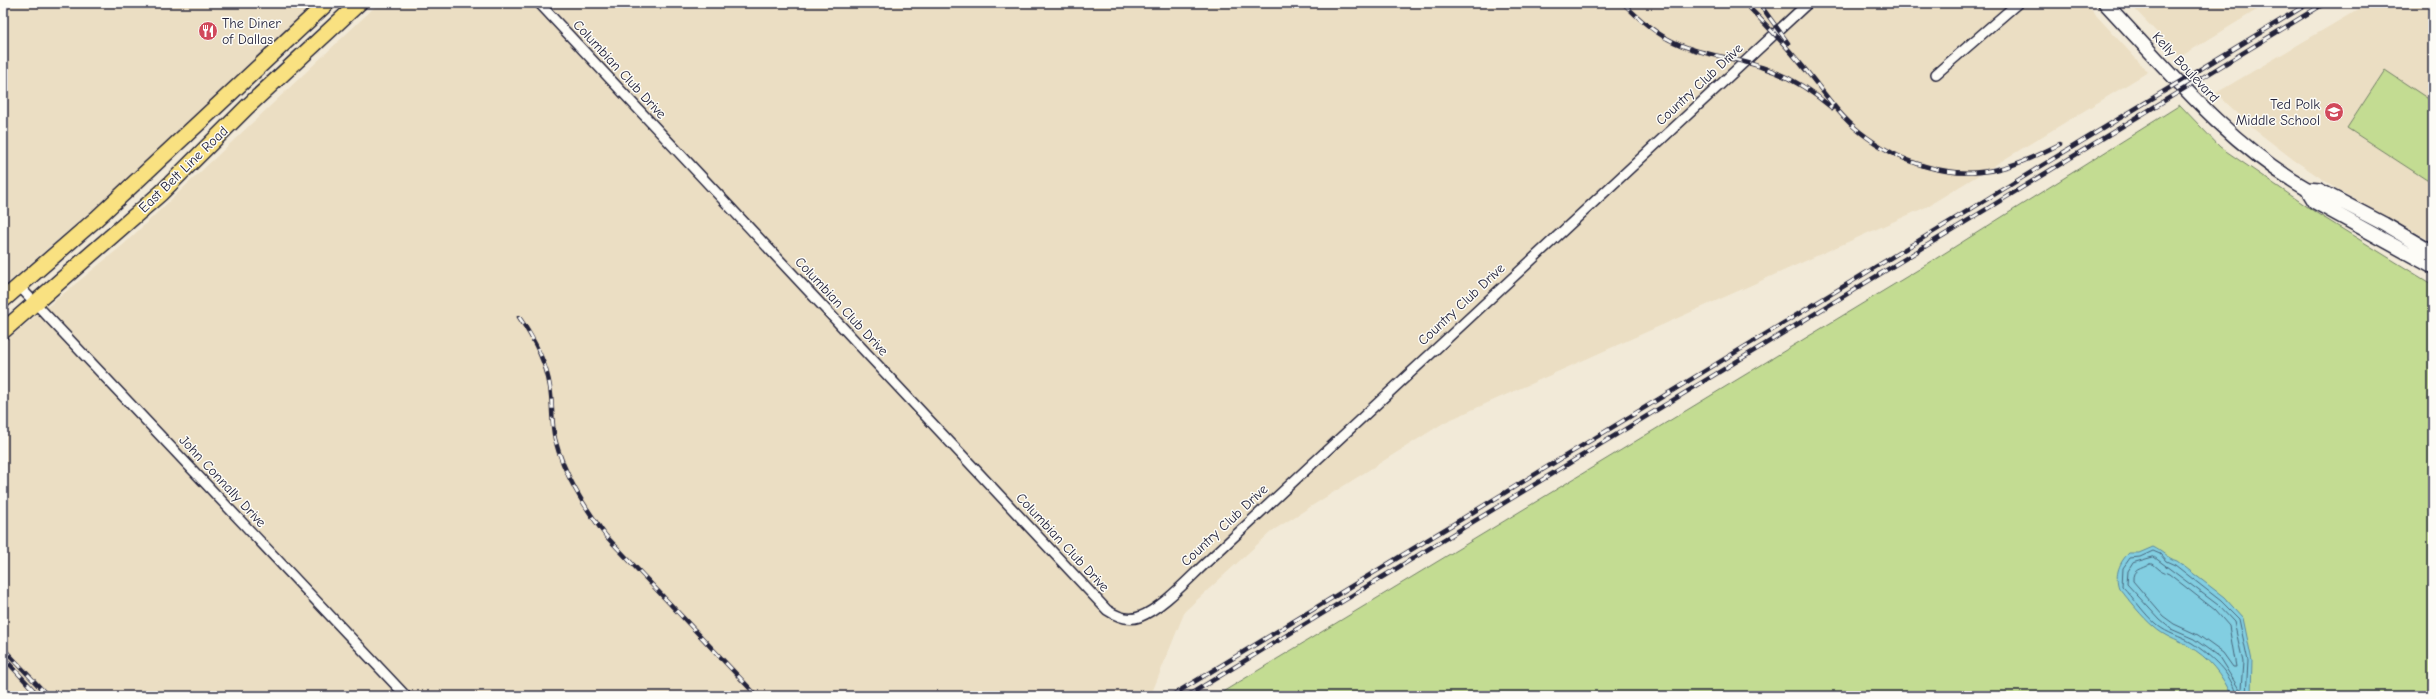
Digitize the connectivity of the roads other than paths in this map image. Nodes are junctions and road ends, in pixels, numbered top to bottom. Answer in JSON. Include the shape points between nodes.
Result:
{"nodes":[{"id":1,"x":327,"y":3,"type":"edge"},
{"id":2,"x":359,"y":3,"type":"edge"},
{"id":3,"x":539,"y":3,"type":"edge"},
{"id":4,"x":1808,"y":3,"type":"edge"},
{"id":5,"x":2018,"y":3,"type":"edge"},
{"id":6,"x":2105,"y":3,"type":"edge"},
{"id":7,"x":1936,"y":74,"type":"dead end"},
{"id":8,"x":234,"y":92,"type":"junction"},
{"id":9,"x":247,"y":107,"type":"junction"},
{"id":10,"x":2307,"y":189,"type":"junction"},
{"id":11,"x":2433,"y":253,"type":"edge"},
{"id":12,"x":2433,"y":267,"type":"edge"},
{"id":13,"x":19,"y":286,"type":"junction"},
{"id":14,"x":3,"y":300,"type":"edge"},
{"id":15,"x":35,"y":302,"type":"junction"},
{"id":16,"x":3,"y":331,"type":"edge"},
{"id":17,"x":1130,"y":618,"type":"joint"},
{"id":18,"x":406,"y":696,"type":"edge"}],
"edges":[{"from":1,"to":8,"type":"main road","name":"East Belt Line Road"},
{"from":2,"to":9,"type":"main road","name":"East Belt Line Road"},
{"from":3,"to":17,"type":"street","name":"Columbian Club Drive","via":[[1107,610],[1116,616]]},
{"from":4,"to":17,"type":"street","name":"Country Club Drive","via":[[1209,560],[1160,604],[1139,617]]},
{"from":5,"to":7,"type":"street"},
{"from":6,"to":10,"type":"street","name":"Kelly Boulevard","via":[[2222,127],[2244,146]]},
{"from":8,"to":9,"type":"main road"},
{"from":8,"to":13,"type":"main road","name":"East Belt Line Road"},
{"from":9,"to":15,"type":"main road","name":"East Belt Line Road","via":[[161,193]]},
{"from":10,"to":11,"type":"street","name":"Kelly Boulevard","via":[[2319,190]]},
{"from":10,"to":12,"type":"street","name":"Kelly Boulevard","via":[[2315,202]]},
{"from":13,"to":14,"type":"main road","name":"East Belt Line Road"},
{"from":13,"to":15,"type":"street","name":"John Connally Drive"},
{"from":15,"to":16,"type":"main road","name":"East Belt Line Road"},
{"from":15,"to":18,"type":"street","name":"John Connally Drive"}]}
